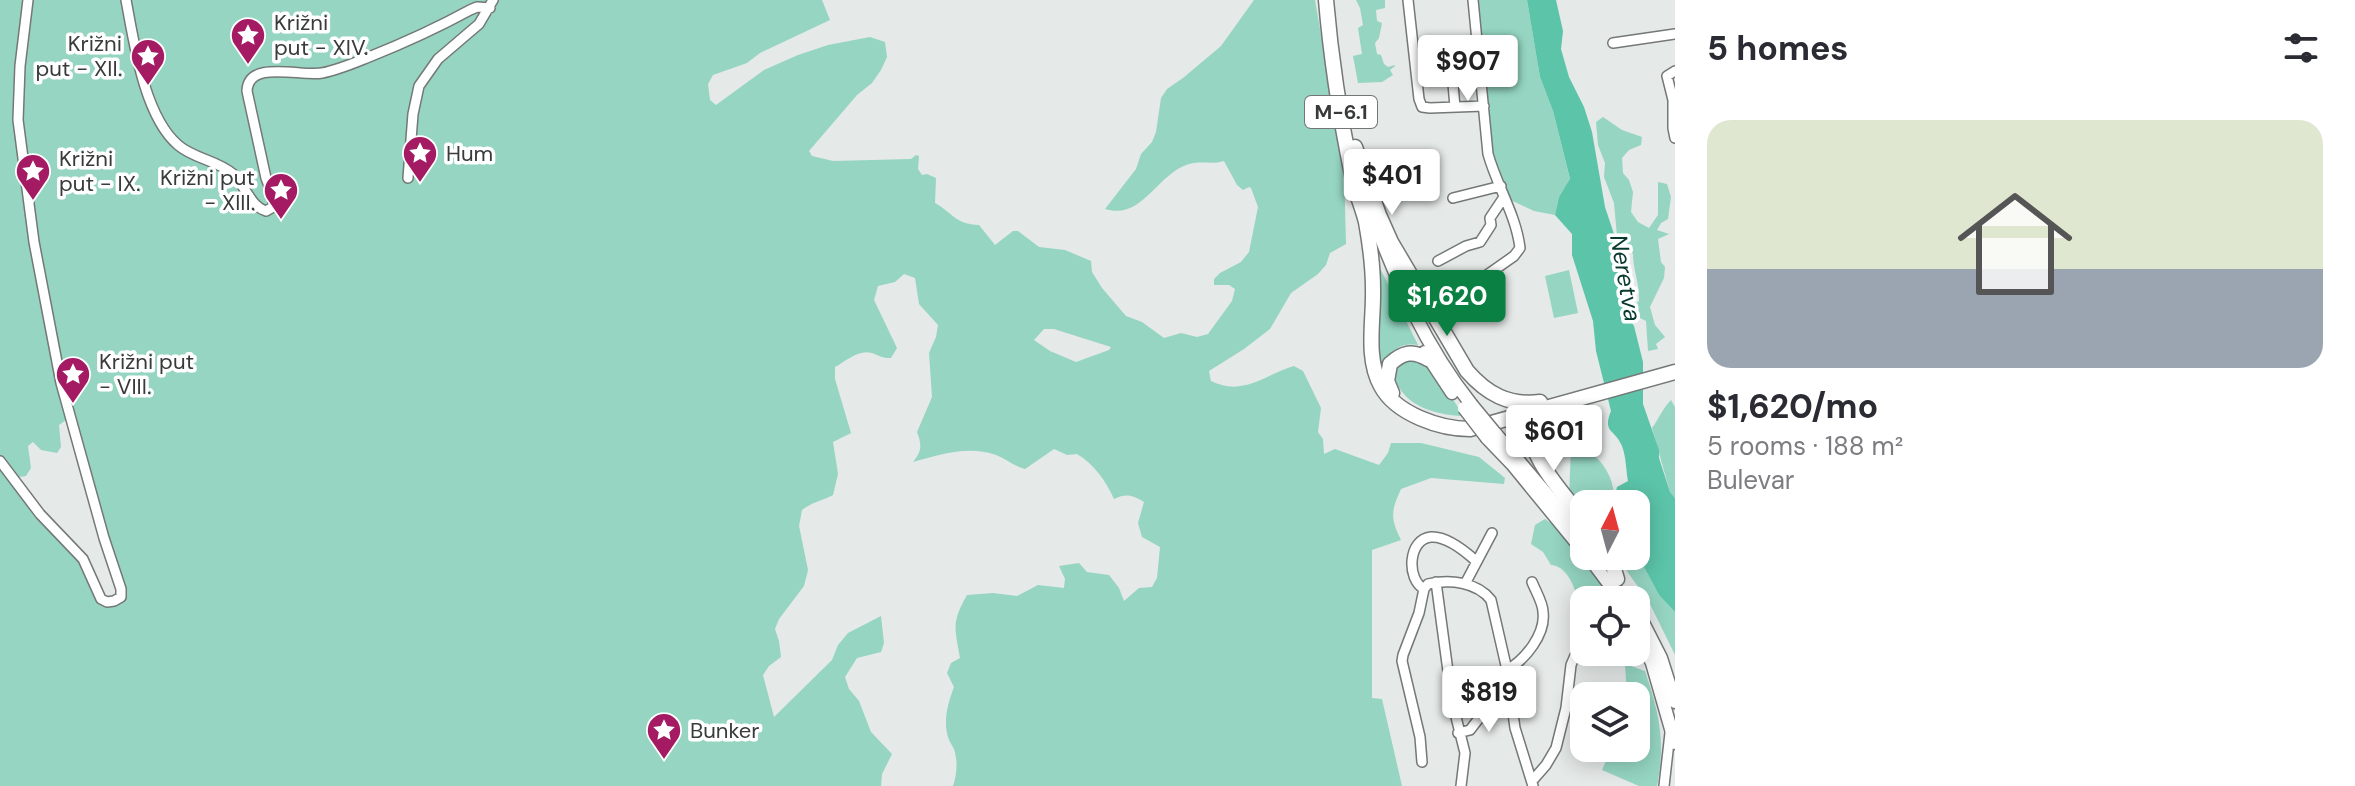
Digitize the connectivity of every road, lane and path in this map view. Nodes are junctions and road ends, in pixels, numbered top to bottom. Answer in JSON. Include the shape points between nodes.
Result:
{"nodes":[{"id":1,"x":28,"y":0,"type":"edge"},
{"id":2,"x":126,"y":0,"type":"edge"},
{"id":3,"x":1326,"y":0,"type":"edge"},
{"id":4,"x":1334,"y":0,"type":"edge"},
{"id":5,"x":1408,"y":0,"type":"edge"},
{"id":6,"x":1473,"y":0,"type":"edge"},
{"id":7,"x":492,"y":4,"type":"edge"},
{"id":8,"x":1675,"y":34,"type":"edge"},
{"id":9,"x":1613,"y":43,"type":"dead end"},
{"id":10,"x":1450,"y":49,"type":"dead end"},
{"id":11,"x":1675,"y":71,"type":"edge"},
{"id":12,"x":1484,"y":106,"type":"junction"},
{"id":13,"x":1455,"y":107,"type":"junction"},
{"id":14,"x":1675,"y":138,"type":"edge"},
{"id":15,"x":1356,"y":154,"type":"junction"},
{"id":16,"x":408,"y":178,"type":"dead end"},
{"id":17,"x":1502,"y":192,"type":"junction"},
{"id":18,"x":1453,"y":198,"type":"dead end"},
{"id":19,"x":1365,"y":221,"type":"junction"},
{"id":20,"x":1438,"y":261,"type":"dead end"},
{"id":21,"x":1435,"y":316,"type":"junction"},
{"id":22,"x":1428,"y":359,"type":"junction"},
{"id":23,"x":1675,"y":372,"type":"edge"},
{"id":24,"x":1561,"y":403,"type":"junction"},
{"id":25,"x":1398,"y":404,"type":"junction"},
{"id":26,"x":1467,"y":406,"type":"junction"},
{"id":27,"x":1491,"y":436,"type":"junction"},
{"id":28,"x":0,"y":461,"type":"edge"},
{"id":29,"x":1570,"y":501,"type":"edge"},
{"id":30,"x":1570,"y":523,"type":"edge"},
{"id":31,"x":1492,"y":533,"type":"dead end"},
{"id":32,"x":1570,"y":535,"type":"edge"},
{"id":33,"x":1476,"y":561,"type":"junction"},
{"id":34,"x":1598,"y":570,"type":"edge"},
{"id":35,"x":1610,"y":570,"type":"edge"},
{"id":36,"x":1614,"y":570,"type":"edge"},
{"id":37,"x":1617,"y":579,"type":"junction"},
{"id":38,"x":1436,"y":582,"type":"junction"},
{"id":39,"x":1532,"y":582,"type":"dead end"},
{"id":40,"x":1465,"y":584,"type":"junction"},
{"id":41,"x":1610,"y":586,"type":"edge"},
{"id":42,"x":1621,"y":586,"type":"edge"},
{"id":43,"x":1424,"y":589,"type":"junction"},
{"id":44,"x":1650,"y":636,"type":"edge"},
{"id":45,"x":1650,"y":659,"type":"edge"},
{"id":46,"x":1571,"y":666,"type":"edge"},
{"id":47,"x":1507,"y":670,"type":"junction"},
{"id":48,"x":1511,"y":698,"type":"junction"},
{"id":49,"x":1675,"y":702,"type":"edge"},
{"id":50,"x":1670,"y":726,"type":"junction"},
{"id":51,"x":1458,"y":733,"type":"junction"},
{"id":52,"x":1675,"y":743,"type":"edge"},
{"id":53,"x":1422,"y":762,"type":"dead end"},
{"id":54,"x":1532,"y":784,"type":"edge"},
{"id":55,"x":1461,"y":786,"type":"edge"},
{"id":56,"x":1664,"y":786,"type":"edge"}],
"edges":[{"from":1,"to":28,"type":"street","via":[[18,120],[34,242],[61,383],[121,597],[101,599],[83,559]]},
{"from":2,"to":7,"type":"street","via":[[143,84],[170,137],[181,148],[225,168],[266,211],[274,201],[247,91],[252,77],[332,71]]},
{"from":3,"to":19,"type":"main road","number":"M-6.1","via":[[1353,181]]},
{"from":4,"to":15,"type":"main road","number":"M-6.1"},
{"from":5,"to":13,"type":"street","via":[[1420,104]]},
{"from":6,"to":12,"type":"street"},
{"from":7,"to":16,"type":"street","via":[[419,86]]},
{"from":8,"to":9,"type":"street"},
{"from":10,"to":13,"type":"street"},
{"from":11,"to":14,"type":"street","via":[[1667,76]]},
{"from":12,"to":13,"type":"street"},
{"from":12,"to":17,"type":"street","via":[[1488,154]]},
{"from":15,"to":21,"type":"main road","number":"M-6.1","via":[[1391,242]]},
{"from":15,"to":26,"type":"main road","via":[[1400,288]]},
{"from":17,"to":18,"type":"street"},
{"from":17,"to":20,"type":"street","via":[[1484,239]]},
{"from":17,"to":21,"type":"street","via":[[1518,233],[1518,252]]},
{"from":19,"to":22,"type":"main road"},
{"from":19,"to":25,"type":"main road","number":"M-6.1","via":[[1374,368],[1381,386]]},
{"from":21,"to":24,"type":"main road","number":"M-6.1","via":[[1467,371],[1484,389],[1518,403]]},
{"from":22,"to":25,"type":"main road","via":[[1411,352],[1390,364],[1387,381]]},
{"from":22,"to":26,"type":"main road"},
{"from":23,"to":24,"type":"main road","number":"M-6.1"},
{"from":24,"to":25,"type":"main road","number":"M-6.1","via":[[1470,429],[1418,418]]},
{"from":24,"to":29,"type":"main road","via":[[1533,423],[1531,436],[1540,461]]},
{"from":26,"to":27,"type":"main road","bridge":true},
{"from":27,"to":30,"type":"main road"},
{"from":27,"to":32,"type":"main road"},
{"from":31,"to":33,"type":"street"},
{"from":33,"to":40,"type":"street"},
{"from":33,"to":43,"type":"street","via":[[1448,542],[1423,540],[1411,567]]},
{"from":34,"to":41,"type":"main road"},
{"from":35,"to":37,"type":"main road"},
{"from":36,"to":37,"type":"main road"},
{"from":37,"to":42,"type":"main road"},
{"from":38,"to":40,"type":"street"},
{"from":38,"to":43,"type":"street"},
{"from":38,"to":51,"type":"street"},
{"from":39,"to":47,"type":"street","via":[[1543,621],[1531,647]]},
{"from":40,"to":47,"type":"street","via":[[1491,600]]},
{"from":43,"to":53,"type":"street","via":[[1402,661]]},
{"from":44,"to":49,"type":"main road"},
{"from":45,"to":50,"type":"main road"},
{"from":46,"to":54,"type":"street","via":[[1556,748]]},
{"from":47,"to":48,"type":"street"},
{"from":48,"to":51,"type":"street","via":[[1493,700],[1470,730]]},
{"from":48,"to":54,"type":"street"},
{"from":50,"to":52,"type":"main road"},
{"from":50,"to":56,"type":"street"},
{"from":51,"to":55,"type":"street","via":[[1465,753]]}]}
